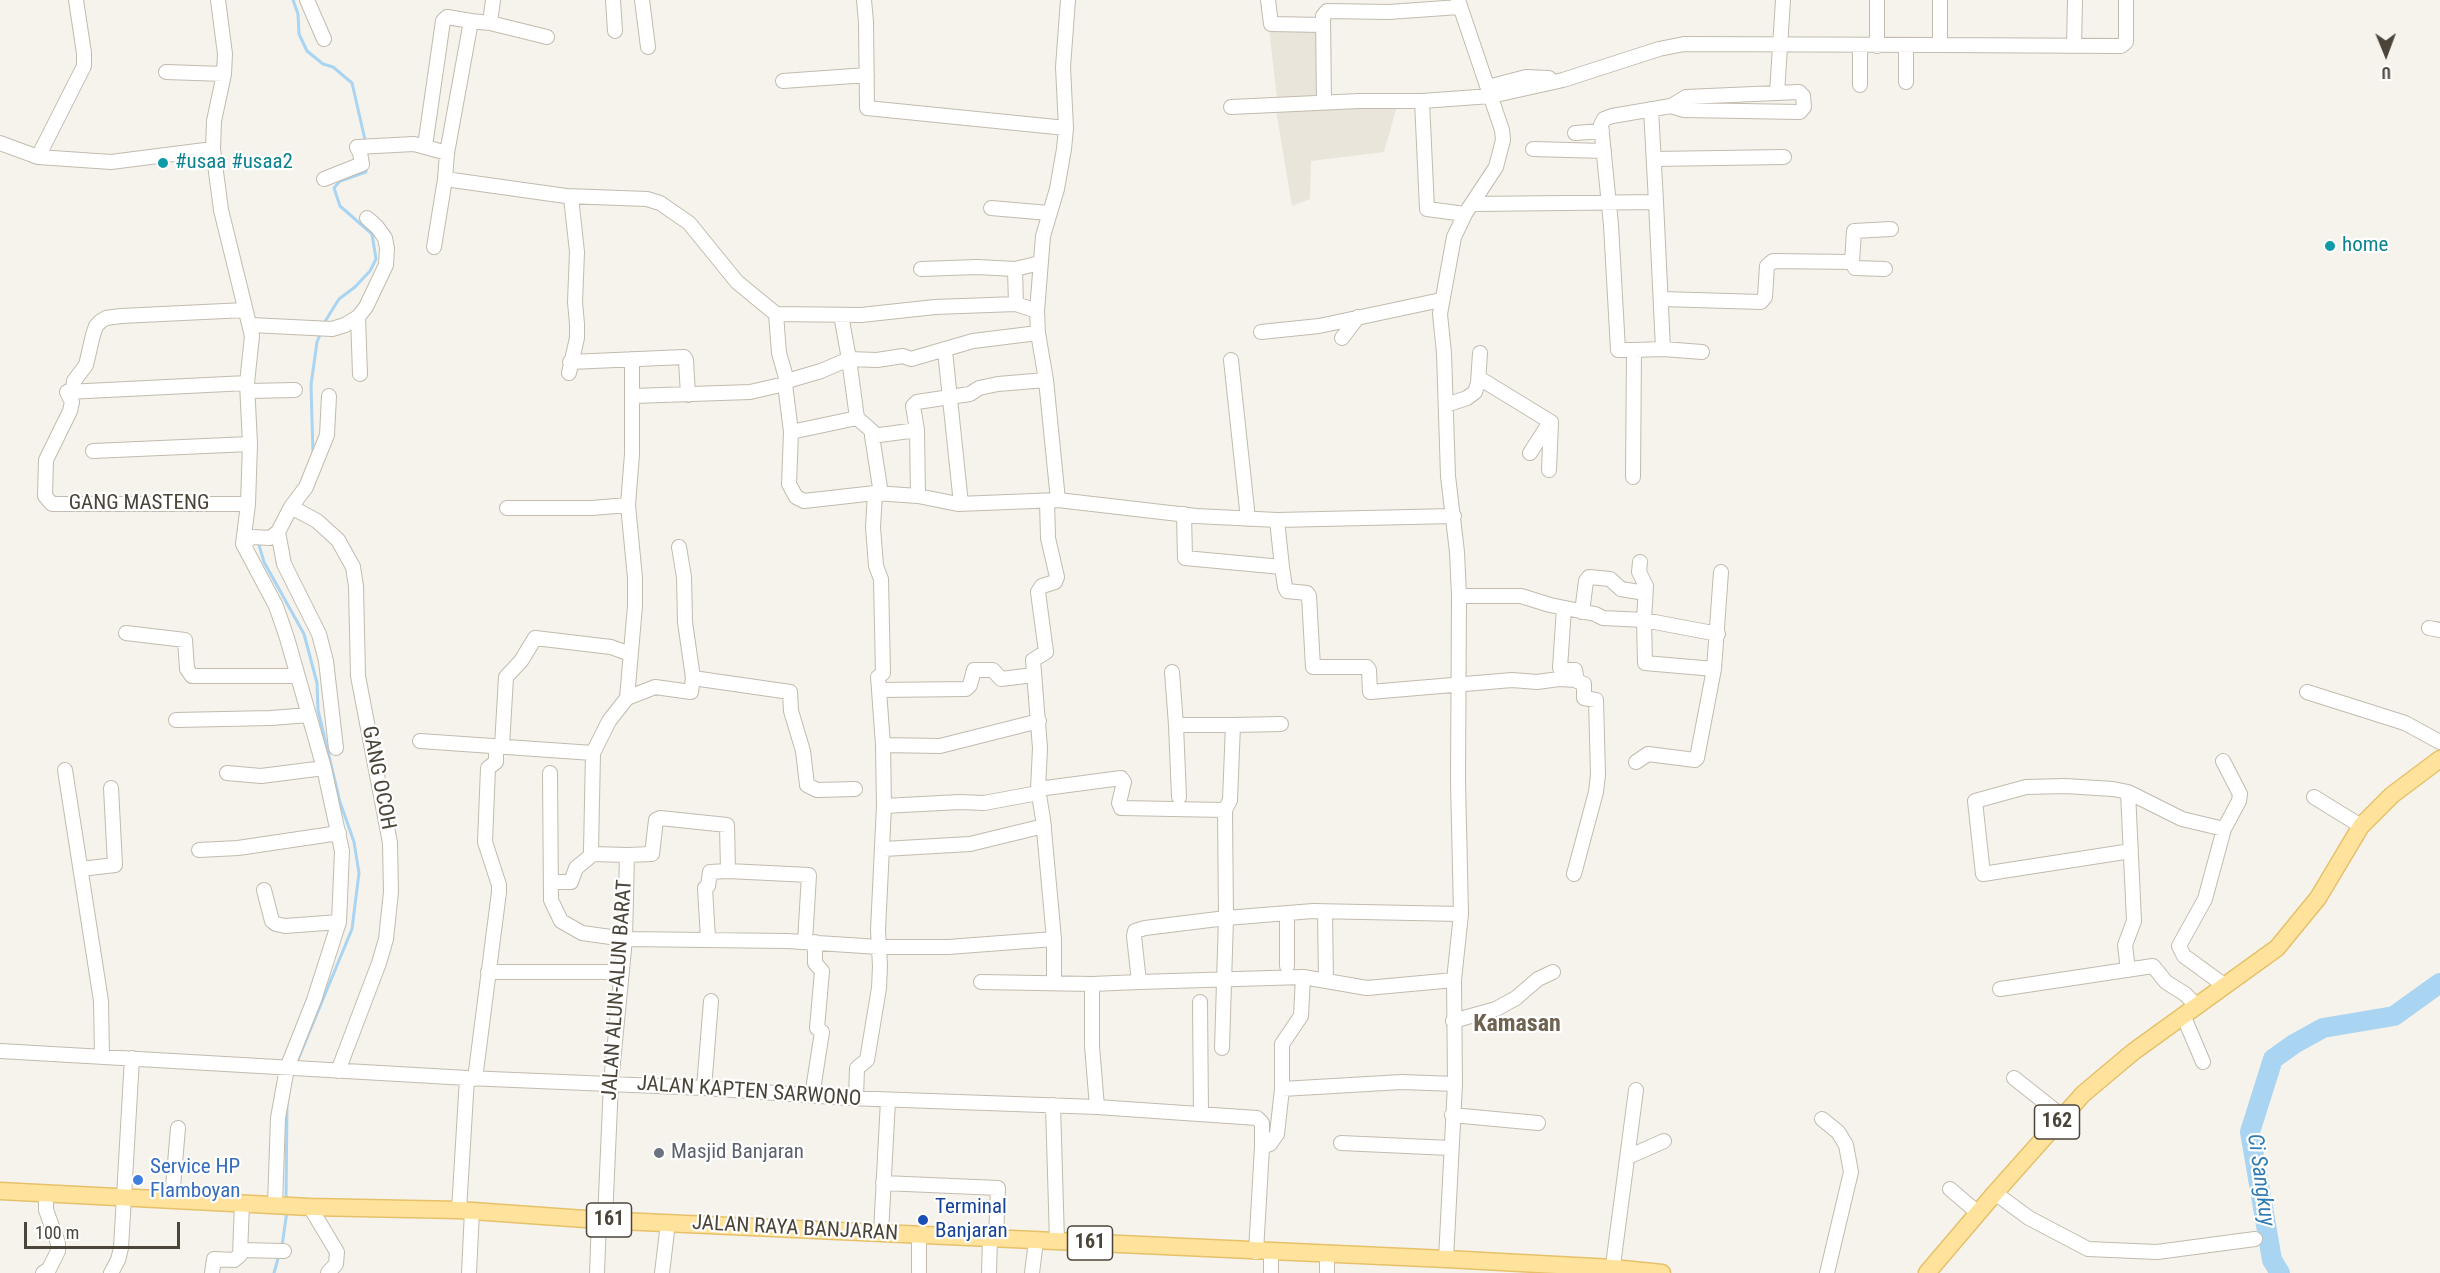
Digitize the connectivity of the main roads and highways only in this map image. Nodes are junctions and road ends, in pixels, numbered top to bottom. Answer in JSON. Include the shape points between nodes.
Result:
{"nodes":[{"id":1,"x":2440,"y":759,"type":"edge"},
{"id":2,"x":0,"y":1191,"type":"edge"},
{"id":3,"x":1455,"y":1264,"type":"edge"},
{"id":4,"x":1528,"y":1269,"type":"edge"},
{"id":5,"x":1613,"y":1270,"type":"edge"},
{"id":6,"x":1641,"y":1272,"type":"edge"},
{"id":7,"x":1662,"y":1273,"type":"edge"},
{"id":8,"x":1927,"y":1273,"type":"edge"}],
"edges":[{"from":1,"to":8,"type":"main road","number":"162","via":[[2392,795],[2361,826],[2318,898],[2290,935],[2094,1084]]},
{"from":2,"to":3,"type":"main road","name":"JALAN RAYA BANJARAN","number":"161","via":[[1327,1254]]},
{"from":3,"to":4,"type":"main road","name":"JALAN RAYA BANJARAN","number":"161"},
{"from":4,"to":5,"type":"main road","name":"JALAN RAYA BANJARAN","number":"161"},
{"from":5,"to":6,"type":"main road","name":"JALAN RAYA BANJARAN","number":"161"},
{"from":6,"to":7,"type":"main road","name":"JALAN RAYA BANJARAN","number":"161"}]}
